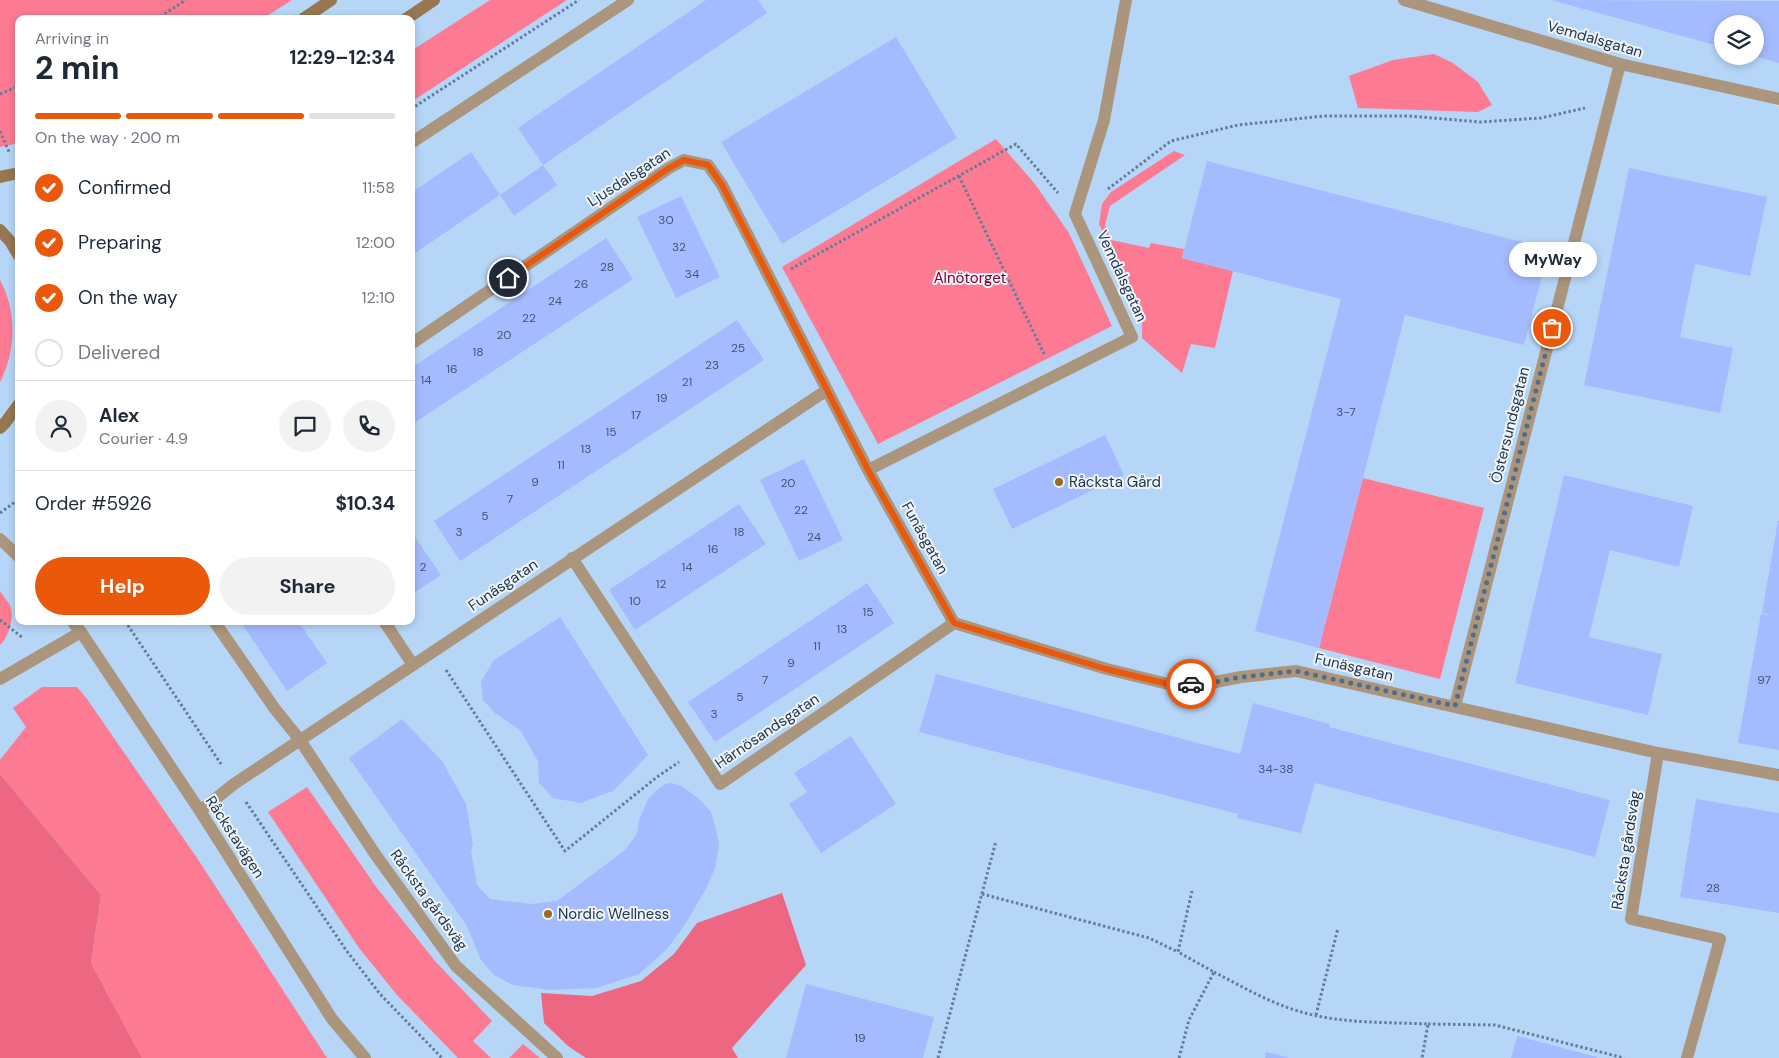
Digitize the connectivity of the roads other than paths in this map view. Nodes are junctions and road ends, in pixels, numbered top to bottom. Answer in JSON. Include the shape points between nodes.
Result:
{"nodes":[{"id":1,"x":332,"y":0,"type":"edge"},
{"id":2,"x":434,"y":0,"type":"edge"},
{"id":3,"x":628,"y":0,"type":"edge"},
{"id":4,"x":1126,"y":0,"type":"edge"},
{"id":5,"x":1404,"y":0,"type":"edge"},
{"id":6,"x":309,"y":15,"type":"edge"},
{"id":7,"x":412,"y":15,"type":"edge"},
{"id":8,"x":1620,"y":64,"type":"junction"},
{"id":9,"x":1779,"y":99,"type":"edge"},
{"id":10,"x":415,"y":140,"type":"edge"},
{"id":11,"x":15,"y":174,"type":"edge"},
{"id":12,"x":0,"y":177,"type":"edge"},
{"id":13,"x":0,"y":230,"type":"edge"},
{"id":14,"x":15,"y":249,"type":"edge"},
{"id":15,"x":415,"y":341,"type":"edge"},
{"id":16,"x":827,"y":390,"type":"junction"},
{"id":17,"x":15,"y":410,"type":"edge"},
{"id":18,"x":0,"y":428,"type":"edge"},
{"id":19,"x":868,"y":470,"type":"junction"},
{"id":20,"x":0,"y":539,"type":"edge"},
{"id":21,"x":15,"y":553,"type":"edge"},
{"id":22,"x":572,"y":558,"type":"junction"},
{"id":23,"x":954,"y":623,"type":"junction"},
{"id":24,"x":217,"y":625,"type":"edge"},
{"id":25,"x":387,"y":625,"type":"edge"},
{"id":26,"x":79,"y":627,"type":"edge"},
{"id":27,"x":413,"y":665,"type":"junction"},
{"id":28,"x":0,"y":679,"type":"edge"},
{"id":29,"x":1455,"y":706,"type":"junction"},
{"id":30,"x":300,"y":740,"type":"junction"},
{"id":31,"x":1658,"y":753,"type":"junction"},
{"id":32,"x":1779,"y":775,"type":"edge"},
{"id":33,"x":200,"y":811,"type":"junction"},
{"id":34,"x":365,"y":1058,"type":"edge"},
{"id":35,"x":557,"y":1058,"type":"edge"},
{"id":36,"x":1687,"y":1058,"type":"edge"}],
"edges":[{"from":1,"to":6,"type":"main road"},
{"from":2,"to":7,"type":"main road"},
{"from":3,"to":10,"type":"street"},
{"from":4,"to":19,"type":"street","name":"Vemdalsgatan","via":[[1104,120],[1076,214],[1132,337]]},
{"from":5,"to":8,"type":"street","name":"Vemdalsgatan"},
{"from":8,"to":9,"type":"street","name":"Vemdalsgatan"},
{"from":8,"to":29,"type":"street","name":"Östersundsgatan"},
{"from":11,"to":12,"type":"main road"},
{"from":13,"to":14,"type":"main road"},
{"from":15,"to":16,"type":"street","name":"Ljusdalsgatan","via":[[684,160],[708,165],[722,185]]},
{"from":16,"to":19,"type":"street","name":"Funäsgatan"},
{"from":16,"to":22,"type":"street","name":"Funäsgatan"},
{"from":17,"to":18,"type":"main road"},
{"from":19,"to":23,"type":"street","name":"Funäsgatan"},
{"from":20,"to":21,"type":"street"},
{"from":22,"to":23,"type":"street","name":"Härnösandsgatan","via":[[720,784]]},
{"from":22,"to":27,"type":"street","name":"Funäsgatan"},
{"from":23,"to":29,"type":"street","name":"Funäsgatan","via":[[1106,669],[1168,684],[1205,684],[1296,671]]},
{"from":24,"to":30,"type":"street","name":"Råcksta gårdsväg"},
{"from":25,"to":27,"type":"street"},
{"from":26,"to":28,"type":"street"},
{"from":26,"to":33,"type":"street","name":"Råckstavägen"},
{"from":27,"to":30,"type":"street","name":"Funäsgatan"},
{"from":29,"to":31,"type":"street","name":"Funäsgatan"},
{"from":30,"to":33,"type":"street","name":"Funäsgatan"},
{"from":30,"to":35,"type":"street","name":"Råcksta gårdsväg","via":[[375,854],[456,966]]},
{"from":31,"to":32,"type":"street","name":"Funäsgatan"},
{"from":31,"to":36,"type":"street","name":"Råcksta gårdsväg","via":[[1630,919],[1720,939]]},
{"from":33,"to":34,"type":"street","name":"Råckstavägen","via":[[332,1019]]}]}
